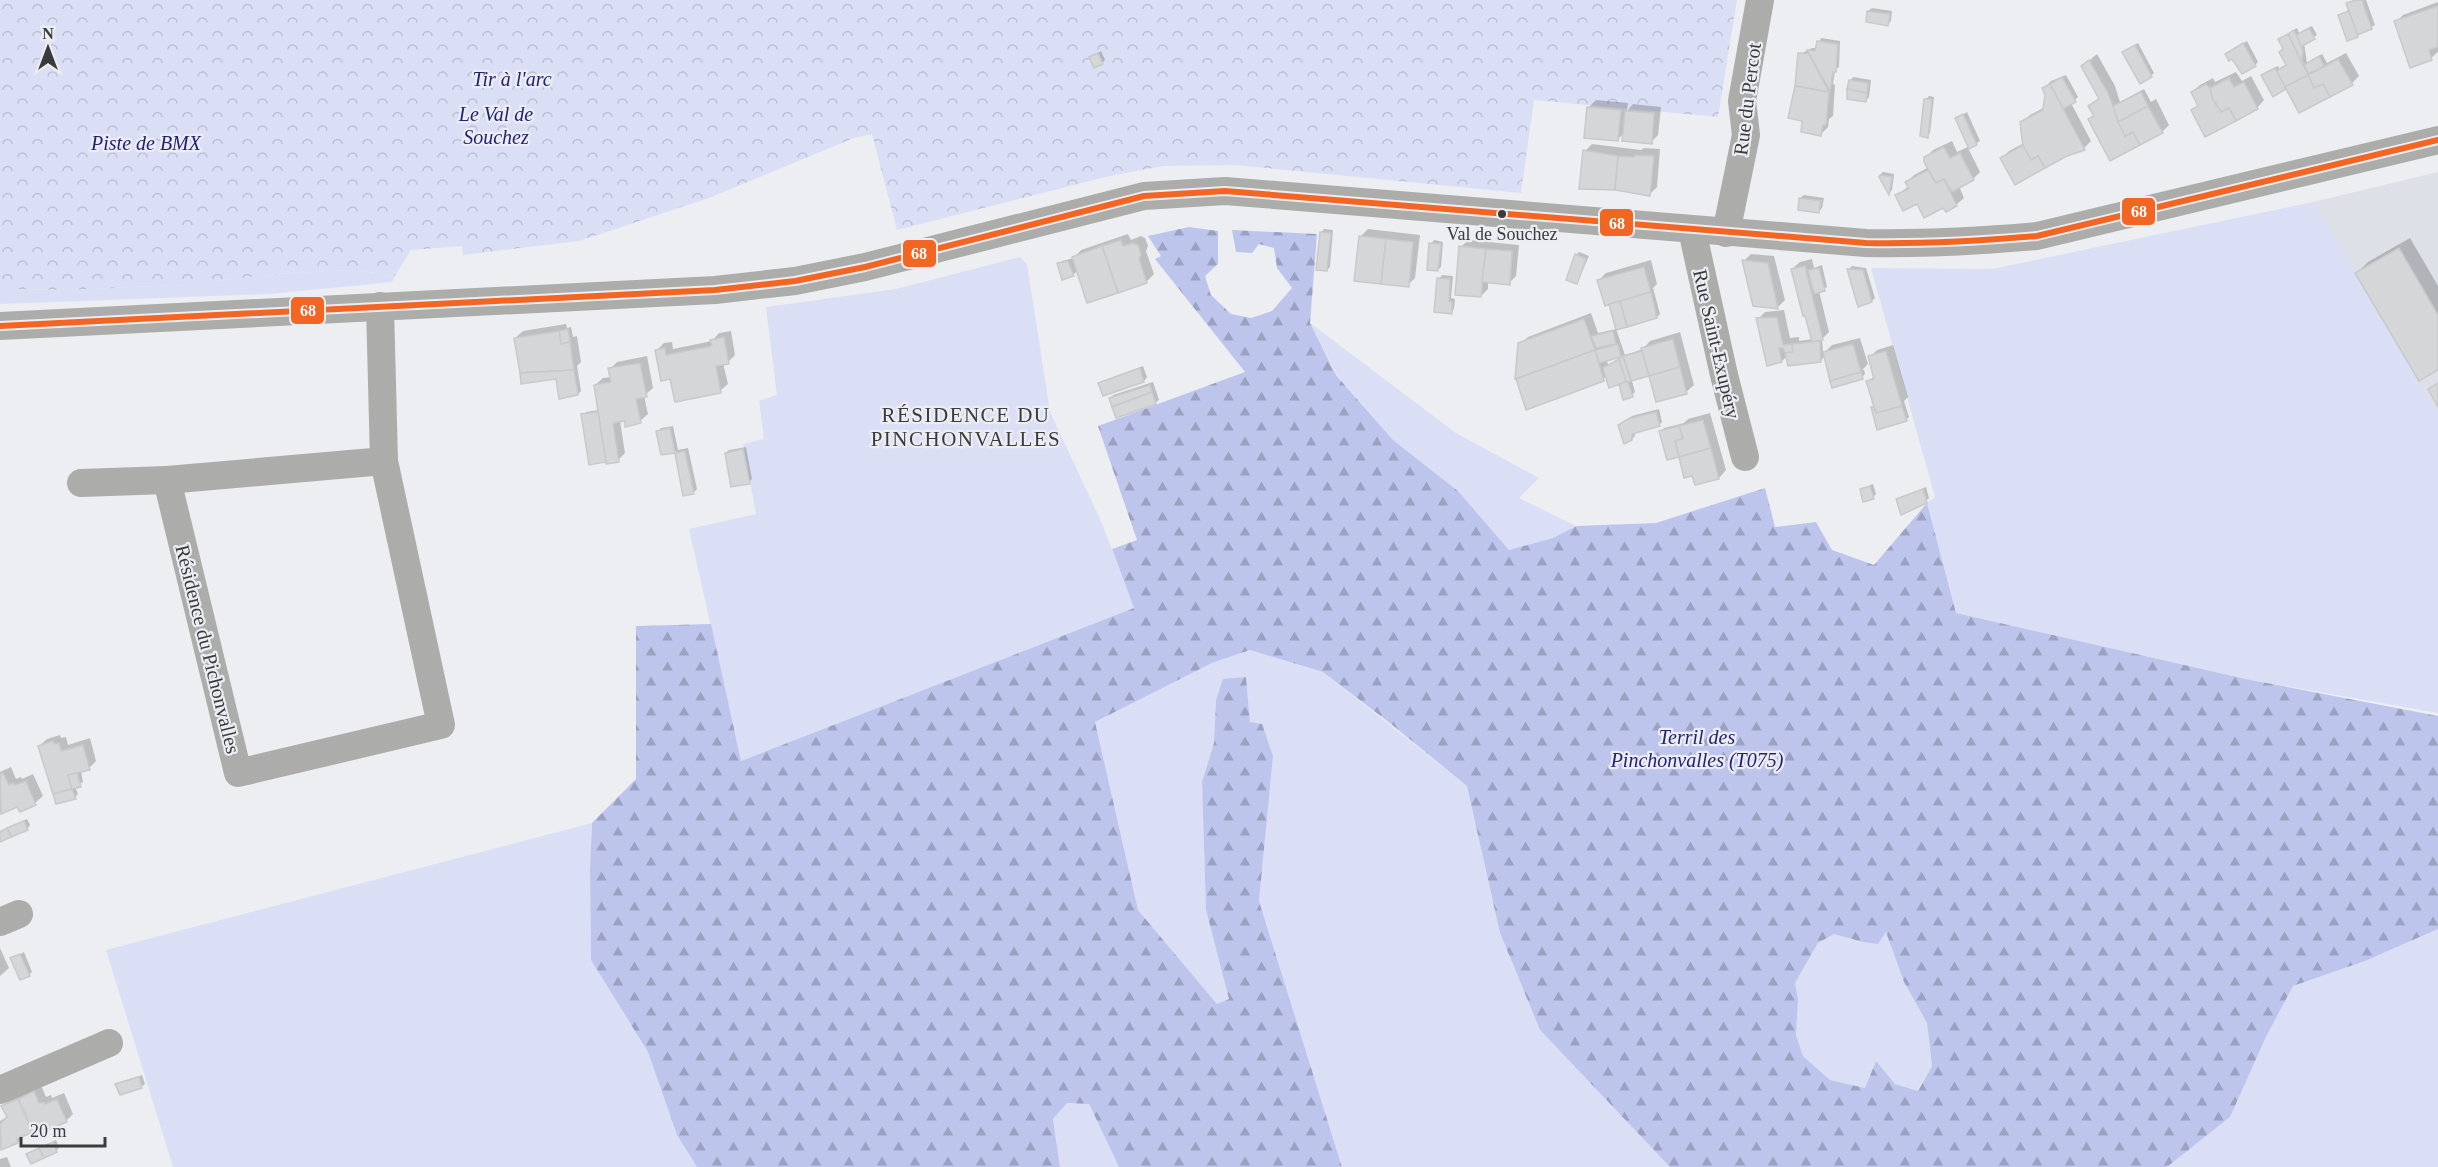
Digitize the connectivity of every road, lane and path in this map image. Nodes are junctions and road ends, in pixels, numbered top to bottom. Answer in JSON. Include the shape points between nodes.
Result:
{"nodes":[{"id":1,"x":1760,"y":0,"type":"edge"},
{"id":2,"x":2438,"y":140,"type":"edge"},
{"id":3,"x":1709,"y":231,"type":"junction"},
{"id":4,"x":380,"y":306,"type":"junction"},
{"id":5,"x":0,"y":326,"type":"edge"},
{"id":6,"x":1745,"y":457,"type":"dead end"},
{"id":7,"x":384,"y":461,"type":"junction"},
{"id":8,"x":166,"y":480,"type":"junction"},
{"id":9,"x":81,"y":483,"type":"dead end"},
{"id":10,"x":109,"y":1043,"type":"dead end"},
{"id":11,"x":0,"y":1090,"type":"edge"}],
"edges":[{"from":1,"to":3,"type":"street","name":"Rue du Percot","via":[[1742,101],[1746,135]]},
{"from":2,"to":3,"type":"street","via":[[2037,236],[1919,244]]},
{"from":3,"to":4,"type":"street","via":[[1225,190],[1144,196],[795,281],[715,290]]},
{"from":3,"to":6,"type":"street","name":"Rue Saint-Exupéry","via":[[1719,352]]},
{"from":4,"to":5,"type":"street"},
{"from":4,"to":7,"type":"street","name":"Résidence du Pichonvalles"},
{"from":7,"to":8,"type":"street"},
{"from":7,"to":8,"type":"street","name":"Résidence du Pichonvalles","via":[[441,725],[238,773]]},
{"from":8,"to":9,"type":"street"},
{"from":10,"to":11,"type":"street"}]}
